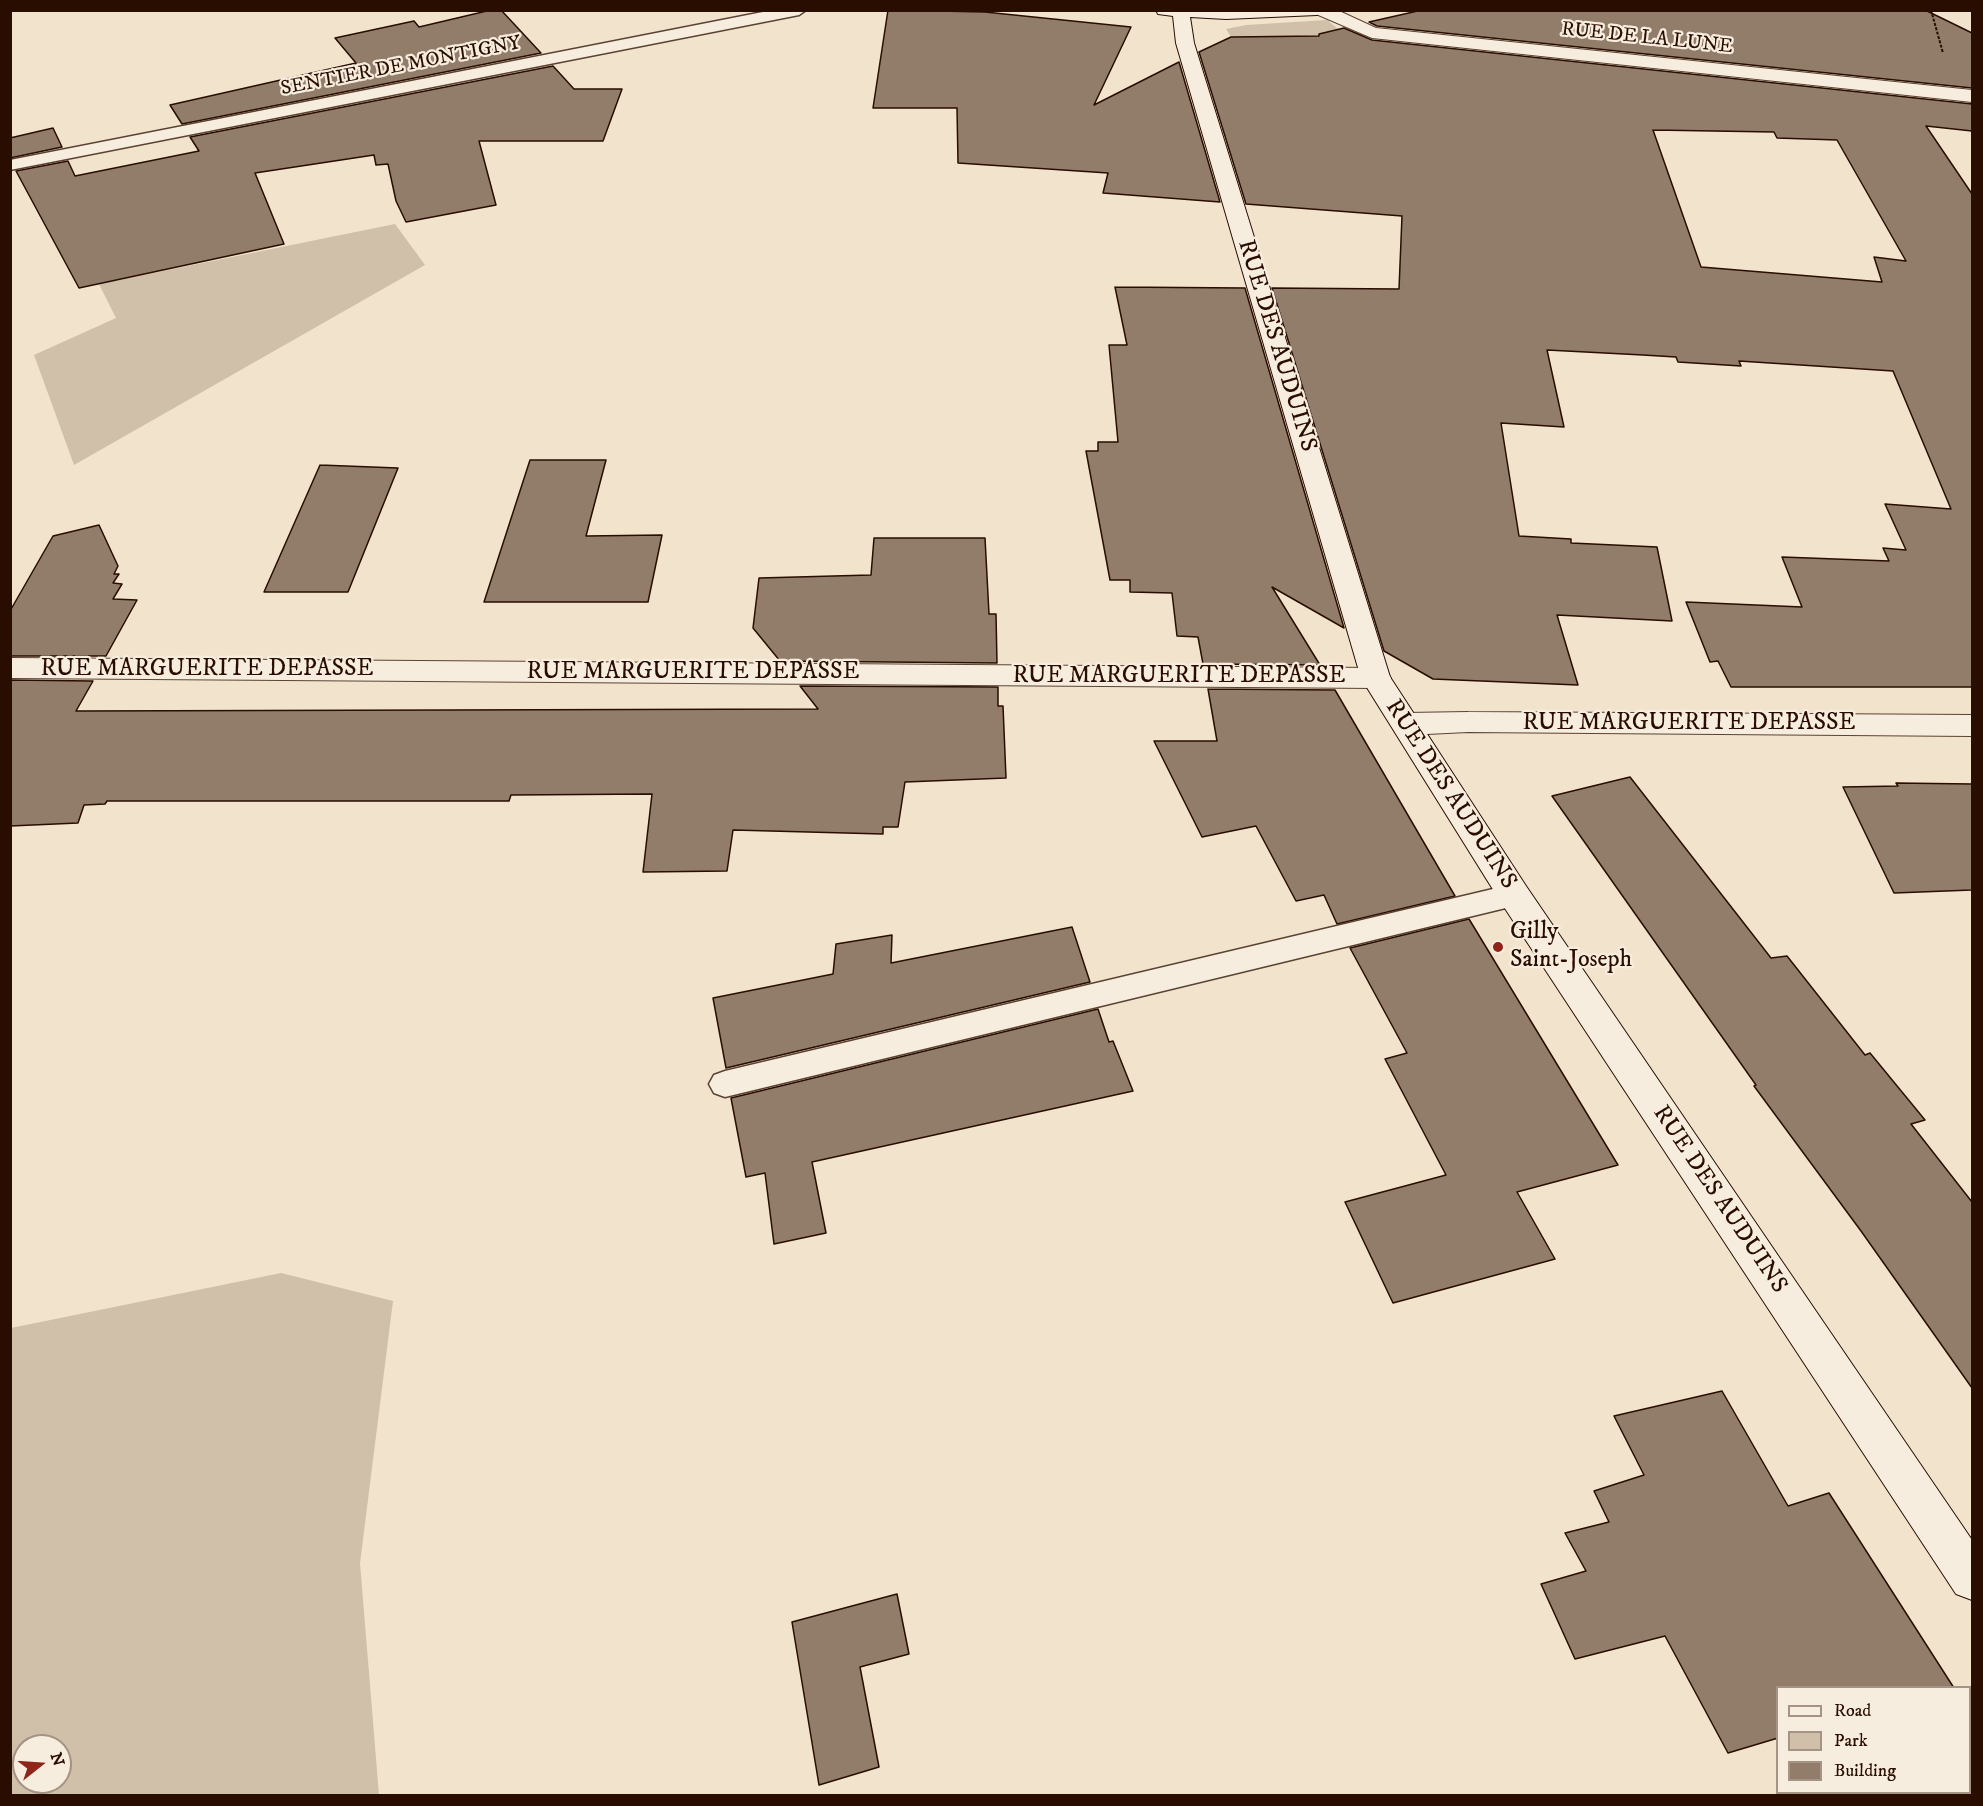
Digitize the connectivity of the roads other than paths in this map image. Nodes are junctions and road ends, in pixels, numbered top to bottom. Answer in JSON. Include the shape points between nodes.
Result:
{"nodes":[{"id":1,"x":800,"y":10,"type":"edge"},
{"id":2,"x":1317,"y":10,"type":"edge"},
{"id":3,"x":1322,"y":10,"type":"edge"},
{"id":4,"x":1172,"y":11,"type":"edge"},
{"id":5,"x":1972,"y":96,"type":"edge"},
{"id":6,"x":10,"y":165,"type":"edge"},
{"id":7,"x":10,"y":668,"type":"edge"},
{"id":8,"x":1376,"y":678,"type":"junction"},
{"id":9,"x":1406,"y":724,"type":"junction"},
{"id":10,"x":1972,"y":726,"type":"edge"},
{"id":11,"x":1514,"y":895,"type":"junction"},
{"id":12,"x":725,"y":1084,"type":"dead end"},
{"id":13,"x":1972,"y":1578,"type":"edge"}],
"edges":[{"from":1,"to":6,"type":"lane","name":"SENTIER DE MONTIGNY"},
{"from":2,"to":4,"type":"street","via":[[1226,14]]},
{"from":3,"to":5,"type":"street","name":"RUE DE LA LUNE","via":[[1372,33]]},
{"from":4,"to":8,"type":"street","name":"RUE DES AUDUINS","via":[[1185,43]]},
{"from":7,"to":8,"type":"street","name":"RUE MARGUERITE DEPASSE"},
{"from":8,"to":9,"type":"street","name":"RUE DES AUDUINS"},
{"from":9,"to":10,"type":"street","name":"RUE MARGUERITE DEPASSE"},
{"from":9,"to":11,"type":"street","name":"RUE DES AUDUINS"},
{"from":11,"to":12,"type":"lane"},
{"from":11,"to":13,"type":"street","name":"RUE DES AUDUINS"}]}
